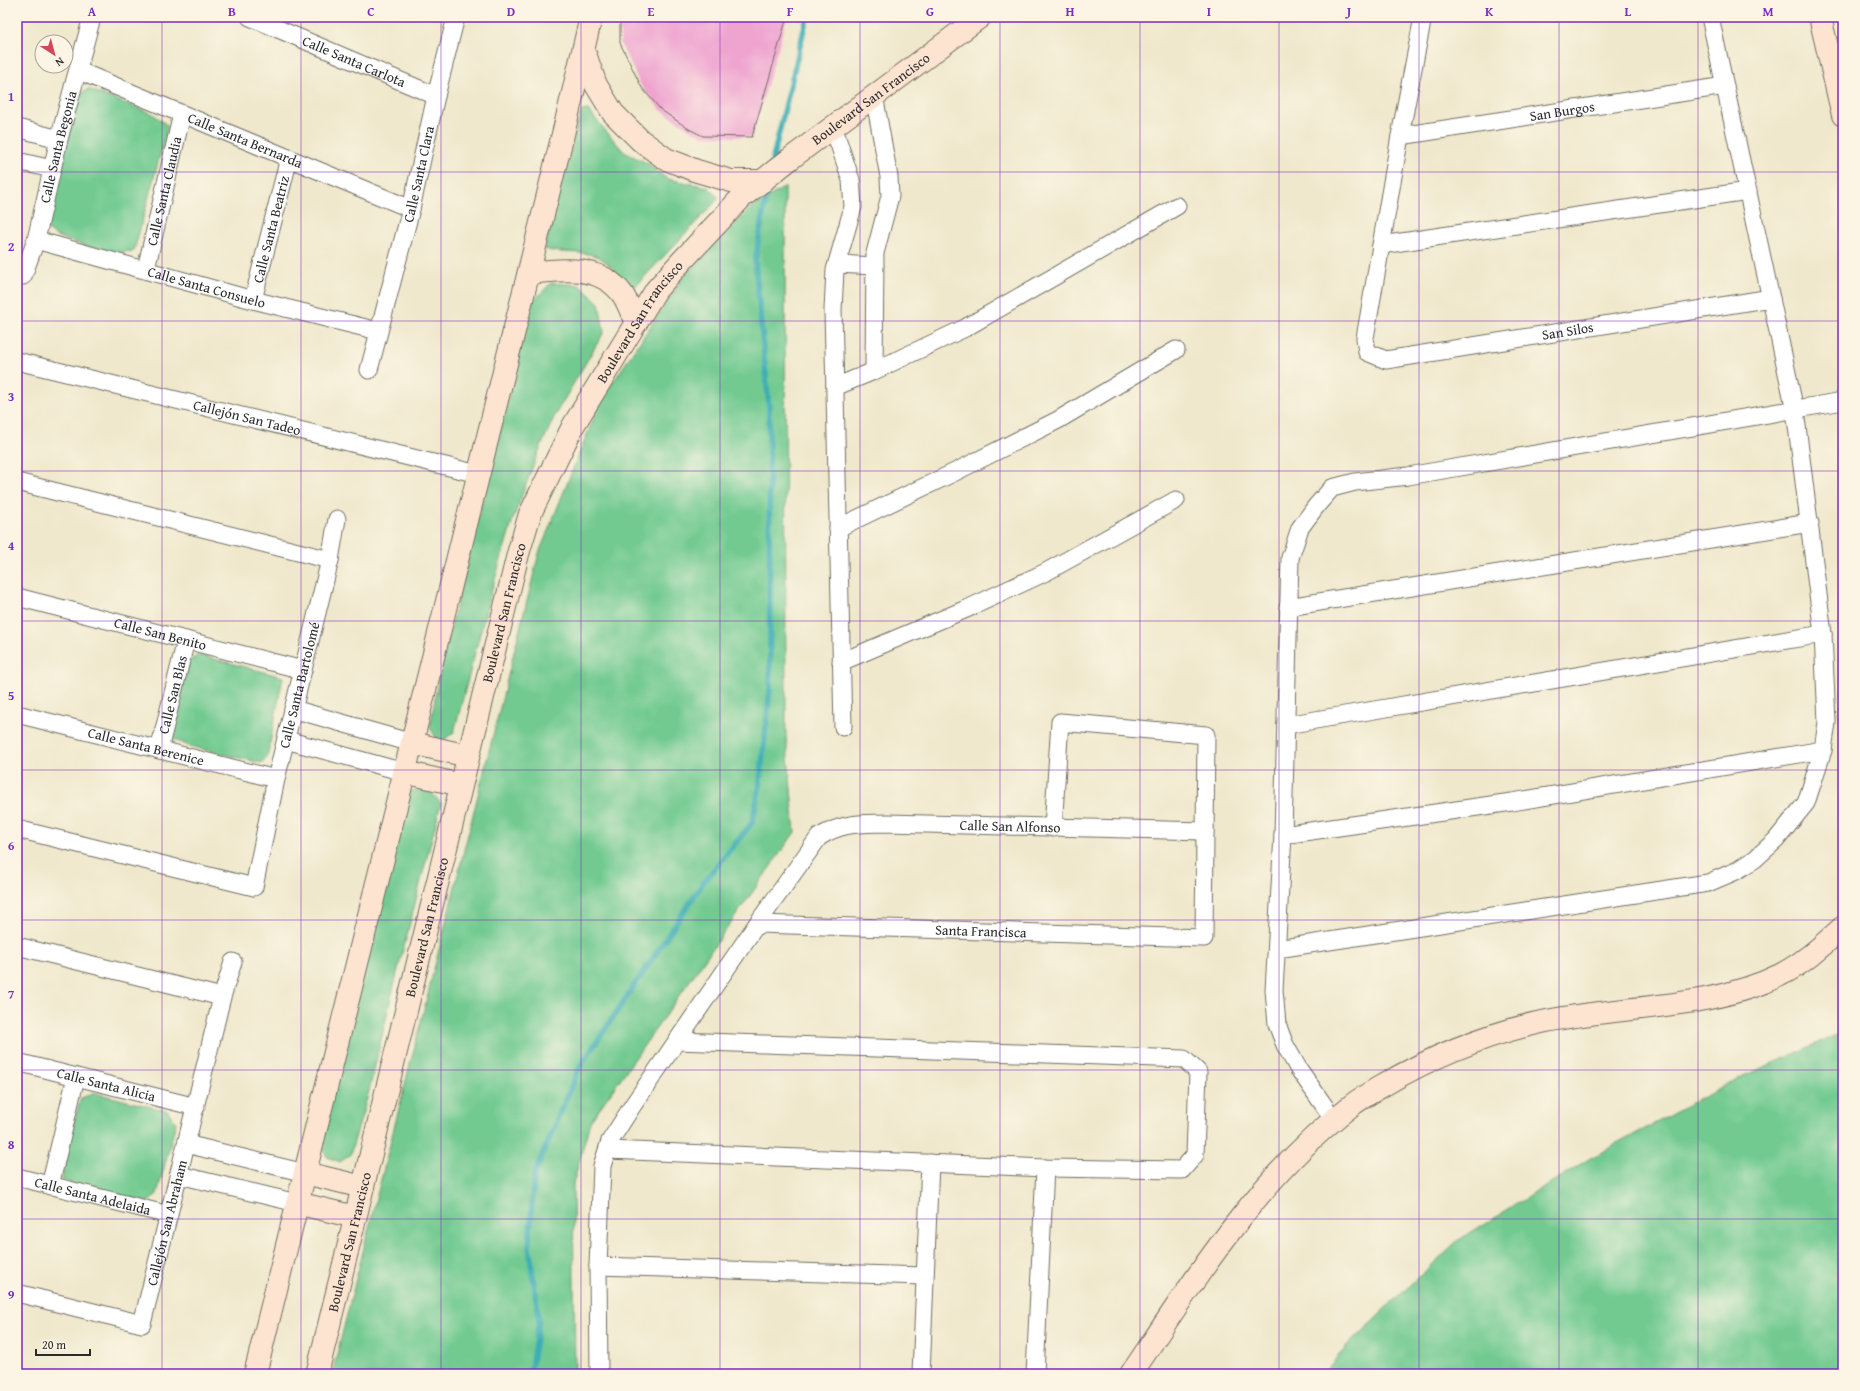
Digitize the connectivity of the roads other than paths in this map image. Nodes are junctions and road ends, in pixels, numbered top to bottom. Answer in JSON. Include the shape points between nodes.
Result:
{"nodes":[{"id":1,"x":92,"y":17,"type":"edge"},
{"id":2,"x":250,"y":17,"type":"edge"},
{"id":3,"x":456,"y":17,"type":"edge"},
{"id":4,"x":591,"y":17,"type":"edge"},
{"id":5,"x":980,"y":17,"type":"edge"},
{"id":6,"x":1423,"y":17,"type":"edge"},
{"id":7,"x":1710,"y":17,"type":"edge"},
{"id":8,"x":1820,"y":17,"type":"edge"},
{"id":9,"x":584,"y":51,"type":"junction"},
{"id":10,"x":79,"y":71,"type":"junction"},
{"id":11,"x":1725,"y":86,"type":"junction"},
{"id":12,"x":874,"y":95,"type":"junction"},
{"id":13,"x":436,"y":96,"type":"junction"},
{"id":14,"x":182,"y":114,"type":"junction"},
{"id":15,"x":1843,"y":114,"type":"edge"},
{"id":16,"x":833,"y":126,"type":"junction"},
{"id":17,"x":17,"y":128,"type":"edge"},
{"id":18,"x":1400,"y":136,"type":"junction"},
{"id":19,"x":59,"y":139,"type":"junction"},
{"id":20,"x":289,"y":158,"type":"junction"},
{"id":21,"x":17,"y":160,"type":"edge"},
{"id":22,"x":52,"y":169,"type":"junction"},
{"id":23,"x":763,"y":181,"type":"junction"},
{"id":24,"x":1748,"y":191,"type":"junction"},
{"id":25,"x":1177,"y":206,"type":"dead end"},
{"id":26,"x":411,"y":209,"type":"junction"},
{"id":27,"x":36,"y":240,"type":"junction"},
{"id":28,"x":1381,"y":245,"type":"junction"},
{"id":29,"x":837,"y":264,"type":"junction"},
{"id":30,"x":875,"y":266,"type":"junction"},
{"id":31,"x":146,"y":269,"type":"junction"},
{"id":32,"x":529,"y":273,"type":"junction"},
{"id":33,"x":23,"y":276,"type":"dead end"},
{"id":34,"x":1771,"y":298,"type":"junction"},
{"id":35,"x":253,"y":300,"type":"junction"},
{"id":36,"x":636,"y":322,"type":"junction"},
{"id":37,"x":378,"y":330,"type":"junction"},
{"id":38,"x":1176,"y":350,"type":"dead end"},
{"id":39,"x":17,"y":361,"type":"edge"},
{"id":40,"x":369,"y":370,"type":"dead end"},
{"id":41,"x":874,"y":371,"type":"junction"},
{"id":42,"x":835,"y":387,"type":"junction"},
{"id":43,"x":1843,"y":401,"type":"edge"},
{"id":44,"x":1795,"y":410,"type":"junction"},
{"id":45,"x":478,"y":474,"type":"junction"},
{"id":46,"x":17,"y":482,"type":"edge"},
{"id":47,"x":1176,"y":500,"type":"dead end"},
{"id":48,"x":336,"y":518,"type":"dead end"},
{"id":49,"x":1810,"y":523,"type":"junction"},
{"id":50,"x":838,"y":528,"type":"junction"},
{"id":51,"x":330,"y":560,"type":"junction"},
{"id":52,"x":17,"y":597,"type":"edge"},
{"id":53,"x":1288,"y":606,"type":"junction"},
{"id":54,"x":1823,"y":634,"type":"junction"},
{"id":55,"x":186,"y":640,"type":"junction"},
{"id":56,"x":841,"y":662,"type":"junction"},
{"id":57,"x":303,"y":670,"type":"junction"},
{"id":58,"x":293,"y":709,"type":"junction"},
{"id":59,"x":17,"y":714,"type":"edge"},
{"id":60,"x":1286,"y":725,"type":"junction"},
{"id":61,"x":843,"y":727,"type":"dead end"},
{"id":62,"x":286,"y":740,"type":"junction"},
{"id":63,"x":412,"y":742,"type":"junction"},
{"id":64,"x":159,"y":750,"type":"junction"},
{"id":65,"x":1823,"y":750,"type":"junction"},
{"id":66,"x":468,"y":756,"type":"junction"},
{"id":67,"x":404,"y":772,"type":"junction"},
{"id":68,"x":276,"y":779,"type":"junction"},
{"id":69,"x":461,"y":785,"type":"junction"},
{"id":70,"x":1053,"y":828,"type":"junction"},
{"id":71,"x":17,"y":829,"type":"edge"},
{"id":72,"x":1205,"y":831,"type":"junction"},
{"id":73,"x":1283,"y":835,"type":"junction"},
{"id":74,"x":757,"y":924,"type":"junction"},
{"id":75,"x":1843,"y":927,"type":"edge"},
{"id":76,"x":17,"y":946,"type":"edge"},
{"id":77,"x":1277,"y":950,"type":"junction"},
{"id":78,"x":233,"y":962,"type":"dead end"},
{"id":79,"x":222,"y":997,"type":"junction"},
{"id":80,"x":677,"y":1041,"type":"junction"},
{"id":81,"x":17,"y":1062,"type":"edge"},
{"id":82,"x":76,"y":1077,"type":"junction"},
{"id":83,"x":196,"y":1107,"type":"junction"},
{"id":84,"x":1334,"y":1120,"type":"junction"},
{"id":85,"x":186,"y":1144,"type":"junction"},
{"id":86,"x":608,"y":1150,"type":"junction"},
{"id":87,"x":930,"y":1163,"type":"junction"},
{"id":88,"x":1045,"y":1168,"type":"junction"},
{"id":89,"x":305,"y":1173,"type":"junction"},
{"id":90,"x":179,"y":1175,"type":"junction"},
{"id":91,"x":17,"y":1177,"type":"edge"},
{"id":92,"x":50,"y":1186,"type":"junction"},
{"id":93,"x":362,"y":1187,"type":"junction"},
{"id":94,"x":297,"y":1203,"type":"junction"},
{"id":95,"x":169,"y":1215,"type":"junction"},
{"id":96,"x":355,"y":1217,"type":"junction"},
{"id":97,"x":598,"y":1266,"type":"junction"},
{"id":98,"x":924,"y":1276,"type":"junction"},
{"id":99,"x":17,"y":1293,"type":"edge"},
{"id":100,"x":255,"y":1374,"type":"edge"},
{"id":101,"x":317,"y":1374,"type":"edge"},
{"id":102,"x":599,"y":1374,"type":"edge"},
{"id":103,"x":921,"y":1374,"type":"edge"},
{"id":104,"x":1035,"y":1374,"type":"edge"},
{"id":105,"x":1131,"y":1374,"type":"edge"}],
"edges":[{"from":1,"to":10,"type":"street","name":"Calle Santa Begonia"},
{"from":2,"to":13,"type":"street","name":"Calle Santa Carlota"},
{"from":3,"to":13,"type":"street","name":"Calle Santa Clara"},
{"from":4,"to":9,"type":"street"},
{"from":5,"to":12,"type":"street","name":"Boulevard San Francisco"},
{"from":6,"to":18,"type":"street"},
{"from":7,"to":11,"type":"street"},
{"from":8,"to":15,"type":"street"},
{"from":9,"to":23,"type":"street","via":[[596,85],[612,113],[640,140],[666,159],[731,181]]},
{"from":9,"to":32,"type":"street"},
{"from":10,"to":14,"type":"street","name":"Calle Santa Bernarda"},
{"from":10,"to":19,"type":"street","name":"Calle Santa Begonia"},
{"from":11,"to":18,"type":"street","name":"San Burgos"},
{"from":11,"to":24,"type":"street"},
{"from":12,"to":16,"type":"street","name":"Boulevard San Francisco"},
{"from":12,"to":30,"type":"street","via":[[889,176],[890,196],[875,253]]},
{"from":13,"to":26,"type":"street","name":"Calle Santa Clara"},
{"from":14,"to":20,"type":"street","name":"Calle Santa Bernarda"},
{"from":14,"to":31,"type":"street","name":"Calle Santa Claudia"},
{"from":16,"to":23,"type":"street","name":"Boulevard San Francisco"},
{"from":16,"to":29,"type":"street","via":[[851,180],[853,207]]},
{"from":17,"to":19,"type":"street"},
{"from":18,"to":28,"type":"street"},
{"from":19,"to":22,"type":"street","name":"Calle Santa Begonia"},
{"from":20,"to":26,"type":"street","name":"Calle Santa Bernarda"},
{"from":20,"to":35,"type":"street","name":"Calle Santa Beatriz"},
{"from":21,"to":22,"type":"street"},
{"from":22,"to":27,"type":"street","name":"Calle Santa Begonia"},
{"from":23,"to":36,"type":"street","name":"Boulevard San Francisco","via":[[742,197],[711,228],[656,290]]},
{"from":24,"to":28,"type":"street"},
{"from":24,"to":34,"type":"street"},
{"from":25,"to":41,"type":"street","via":[[965,328]]},
{"from":26,"to":37,"type":"street","name":"Calle Santa Clara"},
{"from":27,"to":31,"type":"street","name":"Calle Santa Consuelo"},
{"from":27,"to":33,"type":"street","name":"Calle Santa Begonia"},
{"from":28,"to":34,"type":"street","name":"San Silos","via":[[1365,338],[1366,352],[1386,360]]},
{"from":29,"to":30,"type":"street"},
{"from":29,"to":42,"type":"street","via":[[833,310]]},
{"from":30,"to":41,"type":"street"},
{"from":31,"to":35,"type":"street","name":"Calle Santa Consuelo"},
{"from":32,"to":36,"type":"street","via":[[572,269],[608,280],[623,295]]},
{"from":32,"to":45,"type":"street"},
{"from":34,"to":44,"type":"street"},
{"from":35,"to":37,"type":"street","name":"Calle Santa Consuelo"},
{"from":36,"to":66,"type":"street","name":"Boulevard San Francisco","via":[[572,426],[530,514]]},
{"from":37,"to":40,"type":"street","name":"Calle Santa Clara"},
{"from":38,"to":50,"type":"street","via":[[1058,420]]},
{"from":39,"to":45,"type":"street","name":"Callejón San Tadeo"},
{"from":41,"to":42,"type":"street"},
{"from":42,"to":50,"type":"street"},
{"from":43,"to":44,"type":"street"},
{"from":44,"to":49,"type":"street"},
{"from":44,"to":53,"type":"street","via":[[1408,476],[1355,482],[1332,488],[1300,528],[1290,558]]},
{"from":45,"to":63,"type":"street"},
{"from":46,"to":51,"type":"street"},
{"from":47,"to":56,"type":"street","via":[[1046,572]]},
{"from":48,"to":51,"type":"street","name":"Calle Santa Bartolomé"},
{"from":49,"to":53,"type":"street"},
{"from":49,"to":54,"type":"street"},
{"from":50,"to":56,"type":"street"},
{"from":51,"to":57,"type":"street","name":"Calle Santa Bartolomé"},
{"from":52,"to":55,"type":"street","name":"Calle San Benito"},
{"from":53,"to":60,"type":"street"},
{"from":54,"to":60,"type":"street"},
{"from":54,"to":65,"type":"street","via":[[1827,722]]},
{"from":55,"to":57,"type":"street","name":"Calle San Benito"},
{"from":55,"to":64,"type":"street","name":"Calle San Blas"},
{"from":56,"to":61,"type":"street"},
{"from":57,"to":58,"type":"street","name":"Calle Santa Bartolomé"},
{"from":58,"to":62,"type":"street","name":"Calle Santa Bartolomé"},
{"from":58,"to":63,"type":"street"},
{"from":59,"to":64,"type":"street","name":"Calle Santa Berenice"},
{"from":60,"to":73,"type":"street"},
{"from":62,"to":67,"type":"street"},
{"from":62,"to":68,"type":"street","name":"Calle Santa Bartolomé"},
{"from":63,"to":66,"type":"street"},
{"from":63,"to":67,"type":"street"},
{"from":64,"to":68,"type":"street","name":"Calle Santa Berenice"},
{"from":65,"to":73,"type":"street","via":[[1512,802]]},
{"from":65,"to":77,"type":"street","via":[[1806,803],[1776,840],[1755,859],[1736,871],[1708,883]]},
{"from":66,"to":69,"type":"street","name":"Boulevard San Francisco"},
{"from":67,"to":69,"type":"street"},
{"from":67,"to":89,"type":"street"},
{"from":68,"to":71,"type":"street","name":"Calle Santa Bartolomé","via":[[254,887]]},
{"from":69,"to":93,"type":"street","name":"Boulevard San Francisco"},
{"from":70,"to":72,"type":"street","name":"Calle San Alfonso"},
{"from":70,"to":72,"type":"street","via":[[1060,722],[1206,735]]},
{"from":70,"to":74,"type":"street","name":"Calle San Alfonso","via":[[887,823],[848,824],[833,828],[819,837]]},
{"from":72,"to":74,"type":"street","name":"Santa Francisca","via":[[1204,938]]},
{"from":73,"to":77,"type":"street"},
{"from":74,"to":80,"type":"street"},
{"from":75,"to":84,"type":"street","via":[[1815,952],[1782,974],[1746,990],[1713,998],[1575,1016],[1492,1035],[1407,1071],[1353,1104]]},
{"from":76,"to":79,"type":"street"},
{"from":77,"to":84,"type":"street","via":[[1274,990],[1277,1024],[1298,1068]]},
{"from":78,"to":79,"type":"street","name":"Callejón San Abraham"},
{"from":79,"to":83,"type":"street","name":"Callejón San Abraham"},
{"from":80,"to":86,"type":"street","via":[[610,1141]]},
{"from":80,"to":88,"type":"street","via":[[1184,1059],[1198,1072],[1195,1155],[1182,1170]]},
{"from":81,"to":82,"type":"street","name":"Calle Santa Alicia"},
{"from":82,"to":83,"type":"street","name":"Calle Santa Alicia"},
{"from":82,"to":92,"type":"street"},
{"from":83,"to":85,"type":"street","name":"Callejón San Abraham"},
{"from":84,"to":105,"type":"street","via":[[1307,1143],[1238,1219]]},
{"from":85,"to":89,"type":"street"},
{"from":85,"to":90,"type":"street","name":"Callejón San Abraham"},
{"from":86,"to":87,"type":"street"},
{"from":86,"to":97,"type":"street","via":[[602,1166]]},
{"from":87,"to":88,"type":"street"},
{"from":87,"to":98,"type":"street"},
{"from":88,"to":104,"type":"street"},
{"from":89,"to":93,"type":"street"},
{"from":89,"to":94,"type":"street"},
{"from":90,"to":94,"type":"street"},
{"from":90,"to":95,"type":"street","name":"Callejón San Abraham"},
{"from":91,"to":92,"type":"street","name":"Calle Santa Adelaida"},
{"from":92,"to":95,"type":"street","name":"Calle Santa Adelaida"},
{"from":93,"to":96,"type":"street","name":"Boulevard San Francisco"},
{"from":94,"to":96,"type":"street"},
{"from":94,"to":100,"type":"street"},
{"from":95,"to":99,"type":"street","name":"Callejón San Abraham","via":[[142,1324]]},
{"from":96,"to":101,"type":"street","name":"Boulevard San Francisco"},
{"from":97,"to":98,"type":"street"},
{"from":97,"to":102,"type":"street"},
{"from":98,"to":103,"type":"street"}]}
